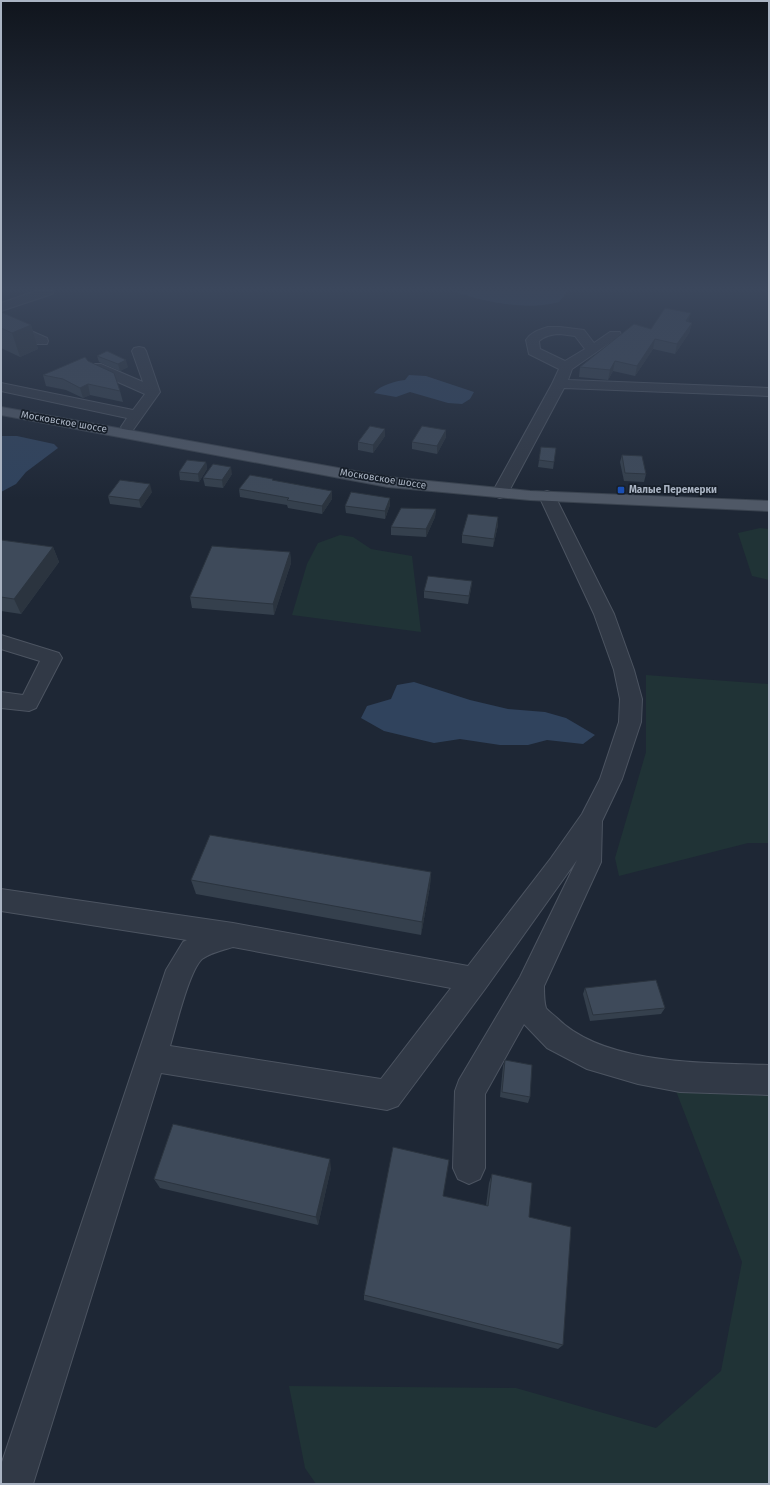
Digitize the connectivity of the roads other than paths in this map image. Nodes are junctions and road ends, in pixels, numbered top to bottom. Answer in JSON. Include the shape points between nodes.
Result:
{"nodes":[{"id":1,"x":142,"y":360,"type":"edge"},
{"id":2,"x":552,"y":360,"type":"edge"},
{"id":3,"x":577,"y":360,"type":"edge"},
{"id":4,"x":96,"y":367,"type":"edge"},
{"id":5,"x":566,"y":368,"type":"junction"},
{"id":6,"x":559,"y":384,"type":"junction"},
{"id":7,"x":1,"y":387,"type":"edge"},
{"id":8,"x":153,"y":392,"type":"junction"},
{"id":9,"x":769,"y":392,"type":"edge"},
{"id":10,"x":1,"y":411,"type":"edge"},
{"id":11,"x":136,"y":415,"type":"junction"},
{"id":12,"x":123,"y":433,"type":"junction"},
{"id":13,"x":500,"y":494,"type":"junction"},
{"id":14,"x":547,"y":496,"type":"junction"},
{"id":15,"x":769,"y":506,"type":"edge"},
{"id":16,"x":1,"y":642,"type":"edge"},
{"id":17,"x":1,"y":700,"type":"edge"},
{"id":18,"x":590,"y":821,"type":"junction"},
{"id":19,"x":1,"y":900,"type":"edge"},
{"id":20,"x":233,"y":935,"type":"junction"},
{"id":21,"x":475,"y":980,"type":"junction"},
{"id":22,"x":530,"y":986,"type":"junction"},
{"id":23,"x":151,"y":1057,"type":"junction"},
{"id":24,"x":769,"y":1080,"type":"edge"},
{"id":25,"x":469,"y":1168,"type":"dead end"},
{"id":26,"x":14,"y":1484,"type":"edge"}],
"edges":[{"from":1,"to":8,"type":"lane"},
{"from":2,"to":5,"type":"lane"},
{"from":3,"to":5,"type":"lane"},
{"from":4,"to":8,"type":"lane"},
{"from":5,"to":6,"type":"lane"},
{"from":6,"to":9,"type":"lane"},
{"from":6,"to":13,"type":"lane"},
{"from":7,"to":11,"type":"lane"},
{"from":8,"to":11,"type":"lane"},
{"from":10,"to":12,"type":"main road","name":"Московское шоссе"},
{"from":11,"to":12,"type":"lane"},
{"from":12,"to":13,"type":"main road","name":"Московское шоссе","via":[[388,482]]},
{"from":13,"to":14,"type":"main road","name":"Московское шоссе"},
{"from":14,"to":15,"type":"main road","name":"Московское шоссе"},
{"from":14,"to":18,"type":"lane","via":[[604,614],[624,670],[631,699],[630,722],[611,779]]},
{"from":16,"to":17,"type":"lane","via":[[52,658],[29,703]]},
{"from":18,"to":21,"type":"lane"},
{"from":18,"to":22,"type":"lane","via":[[589,862]]},
{"from":19,"to":20,"type":"lane"},
{"from":20,"to":21,"type":"lane"},
{"from":20,"to":23,"type":"lane","via":[[214,940],[192,951],[180,970]]},
{"from":21,"to":23,"type":"lane","via":[[387,1095]]},
{"from":22,"to":24,"type":"lane","via":[[533,1014],[557,1038],[587,1055],[680,1077]]},
{"from":22,"to":25,"type":"lane","via":[[470,1091]]},
{"from":23,"to":26,"type":"lane"}]}
